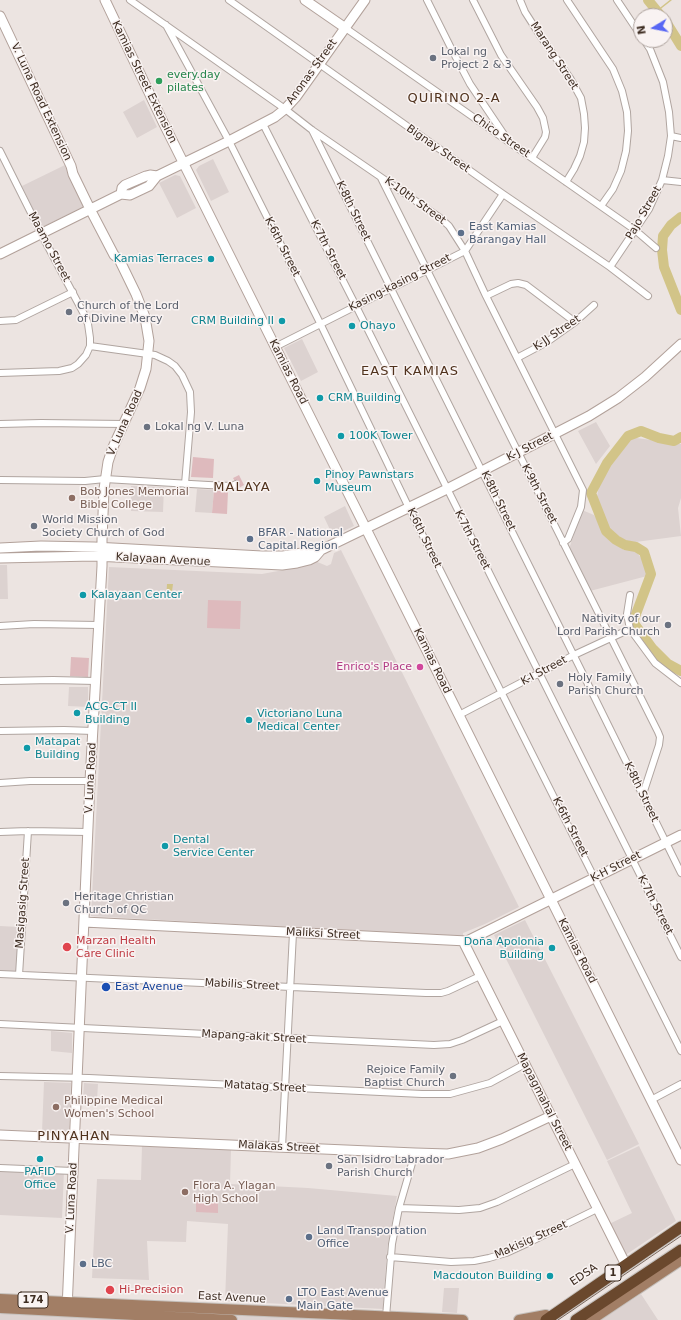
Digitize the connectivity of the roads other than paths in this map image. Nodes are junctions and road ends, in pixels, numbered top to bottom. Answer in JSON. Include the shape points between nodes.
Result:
{"nodes":[{"id":1,"x":105,"y":0,"type":"edge"},
{"id":2,"x":130,"y":0,"type":"edge"},
{"id":3,"x":229,"y":0,"type":"edge"},
{"id":4,"x":305,"y":0,"type":"edge"},
{"id":5,"x":364,"y":0,"type":"edge"},
{"id":6,"x":427,"y":0,"type":"edge"},
{"id":7,"x":473,"y":0,"type":"edge"},
{"id":8,"x":520,"y":0,"type":"edge"},
{"id":9,"x":567,"y":0,"type":"edge"},
{"id":10,"x":618,"y":0,"type":"edge"},
{"id":11,"x":0,"y":16,"type":"edge"},
{"id":12,"x":633,"y":23,"type":"edge"},
{"id":13,"x":166,"y":25,"type":"junction"},
{"id":14,"x":344,"y":27,"type":"junction"},
{"id":15,"x":649,"y":48,"type":"edge"},
{"id":16,"x":319,"y":64,"type":"junction"},
{"id":17,"x":285,"y":109,"type":"junction"},
{"id":18,"x":263,"y":124,"type":"junction"},
{"id":19,"x":312,"y":130,"type":"junction"},
{"id":20,"x":671,"y":136,"type":"junction"},
{"id":21,"x":681,"y":138,"type":"edge"},
{"id":22,"x":229,"y":141,"type":"junction"},
{"id":23,"x":508,"y":142,"type":"junction"},
{"id":24,"x":0,"y":150,"type":"edge"},
{"id":25,"x":532,"y":158,"type":"junction"},
{"id":26,"x":184,"y":163,"type":"junction"},
{"id":27,"x":381,"y":177,"type":"junction"},
{"id":28,"x":662,"y":180,"type":"junction"},
{"id":29,"x":566,"y":182,"type":"junction"},
{"id":30,"x":681,"y":182,"type":"edge"},
{"id":31,"x":503,"y":194,"type":"junction"},
{"id":32,"x":601,"y":206,"type":"junction"},
{"id":33,"x":93,"y":208,"type":"junction"},
{"id":34,"x":635,"y":230,"type":"junction"},
{"id":35,"x":41,"y":234,"type":"junction"},
{"id":36,"x":656,"y":248,"type":"dead end"},
{"id":37,"x":465,"y":251,"type":"junction"},
{"id":38,"x":0,"y":254,"type":"edge"},
{"id":39,"x":610,"y":267,"type":"junction"},
{"id":40,"x":428,"y":270,"type":"junction"},
{"id":41,"x":391,"y":288,"type":"junction"},
{"id":42,"x":73,"y":292,"type":"junction"},
{"id":43,"x":486,"y":296,"type":"junction"},
{"id":44,"x":648,"y":296,"type":"dead end"},
{"id":45,"x":594,"y":305,"type":"dead end"},
{"id":46,"x":356,"y":306,"type":"junction"},
{"id":47,"x":0,"y":322,"type":"edge"},
{"id":48,"x":575,"y":322,"type":"junction"},
{"id":49,"x":320,"y":323,"type":"junction"},
{"id":50,"x":681,"y":344,"type":"edge"},
{"id":51,"x":90,"y":346,"type":"junction"},
{"id":52,"x":276,"y":347,"type":"junction"},
{"id":53,"x":148,"y":353,"type":"junction"},
{"id":54,"x":517,"y":358,"type":"junction"},
{"id":55,"x":0,"y":374,"type":"edge"},
{"id":56,"x":0,"y":424,"type":"edge"},
{"id":57,"x":124,"y":424,"type":"junction"},
{"id":58,"x":555,"y":434,"type":"junction"},
{"id":59,"x":518,"y":453,"type":"junction"},
{"id":60,"x":483,"y":471,"type":"junction"},
{"id":61,"x":105,"y":479,"type":"junction"},
{"id":62,"x":0,"y":480,"type":"edge"},
{"id":63,"x":185,"y":484,"type":"junction"},
{"id":64,"x":236,"y":484,"type":"dead end"},
{"id":65,"x":447,"y":489,"type":"junction"},
{"id":66,"x":409,"y":508,"type":"junction"},
{"id":67,"x":366,"y":528,"type":"junction"},
{"id":68,"x":563,"y":543,"type":"junction"},
{"id":69,"x":0,"y":548,"type":"edge"},
{"id":70,"x":102,"y":552,"type":"junction"},
{"id":71,"x":0,"y":558,"type":"edge"},
{"id":72,"x":630,"y":595,"type":"dead end"},
{"id":73,"x":98,"y":625,"type":"junction"},
{"id":74,"x":0,"y":626,"type":"edge"},
{"id":75,"x":630,"y":629,"type":"junction"},
{"id":76,"x":610,"y":638,"type":"junction"},
{"id":77,"x":574,"y":655,"type":"junction"},
{"id":78,"x":540,"y":674,"type":"junction"},
{"id":79,"x":0,"y":681,"type":"edge"},
{"id":80,"x":95,"y":681,"type":"junction"},
{"id":81,"x":681,"y":683,"type":"edge"},
{"id":82,"x":502,"y":693,"type":"junction"},
{"id":83,"x":459,"y":715,"type":"junction"},
{"id":84,"x":0,"y":731,"type":"edge"},
{"id":85,"x":93,"y":732,"type":"junction"},
{"id":86,"x":90,"y":781,"type":"junction"},
{"id":87,"x":0,"y":783,"type":"edge"},
{"id":88,"x":643,"y":794,"type":"junction"},
{"id":89,"x":28,"y":831,"type":"junction"},
{"id":90,"x":0,"y":832,"type":"edge"},
{"id":91,"x":88,"y":832,"type":"junction"},
{"id":92,"x":681,"y":834,"type":"edge"},
{"id":93,"x":665,"y":842,"type":"junction"},
{"id":94,"x":631,"y":859,"type":"junction"},
{"id":95,"x":681,"y":873,"type":"edge"},
{"id":96,"x":595,"y":877,"type":"junction"},
{"id":97,"x":551,"y":899,"type":"junction"},
{"id":98,"x":84,"y":922,"type":"junction"},
{"id":99,"x":293,"y":933,"type":"junction"},
{"id":100,"x":463,"y":941,"type":"junction"},
{"id":101,"x":681,"y":957,"type":"edge"},
{"id":102,"x":0,"y":974,"type":"edge"},
{"id":103,"x":19,"y":975,"type":"junction"},
{"id":104,"x":480,"y":976,"type":"junction"},
{"id":105,"x":82,"y":978,"type":"junction"},
{"id":106,"x":291,"y":988,"type":"junction"},
{"id":107,"x":503,"y":1021,"type":"junction"},
{"id":108,"x":0,"y":1024,"type":"edge"},
{"id":109,"x":79,"y":1028,"type":"junction"},
{"id":110,"x":287,"y":1038,"type":"junction"},
{"id":111,"x":681,"y":1051,"type":"edge"},
{"id":112,"x":525,"y":1064,"type":"junction"},
{"id":113,"x":0,"y":1076,"type":"edge"},
{"id":114,"x":77,"y":1078,"type":"junction"},
{"id":115,"x":681,"y":1084,"type":"edge"},
{"id":116,"x":284,"y":1088,"type":"junction"},
{"id":117,"x":651,"y":1100,"type":"junction"},
{"id":118,"x":551,"y":1116,"type":"junction"},
{"id":119,"x":0,"y":1134,"type":"edge"},
{"id":120,"x":74,"y":1137,"type":"junction"},
{"id":121,"x":282,"y":1147,"type":"junction"},
{"id":122,"x":415,"y":1153,"type":"junction"},
{"id":123,"x":680,"y":1157,"type":"edge"},
{"id":124,"x":575,"y":1164,"type":"junction"},
{"id":125,"x":0,"y":1168,"type":"edge"},
{"id":126,"x":73,"y":1171,"type":"junction"},
{"id":127,"x":398,"y":1208,"type":"junction"},
{"id":128,"x":597,"y":1209,"type":"junction"},
{"id":129,"x":681,"y":1224,"type":"edge"},
{"id":130,"x":681,"y":1227,"type":"edge"},
{"id":131,"x":681,"y":1250,"type":"edge"},
{"id":132,"x":390,"y":1257,"type":"junction"},
{"id":133,"x":681,"y":1260,"type":"edge"},
{"id":134,"x":625,"y":1263,"type":"junction"},
{"id":135,"x":0,"y":1299,"type":"edge"},
{"id":136,"x":67,"y":1306,"type":"junction"},
{"id":137,"x":0,"y":1308,"type":"edge"},
{"id":138,"x":120,"y":1317,"type":"edge"},
{"id":139,"x":386,"y":1317,"type":"junction"},
{"id":140,"x":143,"y":1318,"type":"edge"},
{"id":141,"x":544,"y":1318,"type":"edge"},
{"id":142,"x":232,"y":1320,"type":"edge"},
{"id":143,"x":463,"y":1320,"type":"edge"},
{"id":144,"x":519,"y":1320,"type":"edge"},
{"id":145,"x":576,"y":1320,"type":"edge"},
{"id":146,"x":591,"y":1320,"type":"edge"}],
"edges":[{"from":1,"to":26,"type":"main road","name":"Kamias Street Extension"},
{"from":2,"to":13,"type":"street","name":"K-10th Street"},
{"from":3,"to":16,"type":"street","name":"Bignay Street"},
{"from":4,"to":14,"type":"main road","name":"Chico Street"},
{"from":5,"to":14,"type":"main road","name":"Anonas Street"},
{"from":6,"to":23,"type":"street","via":[[470,84]]},
{"from":7,"to":25,"type":"street","via":[[505,61],[543,118],[546,132]]},
{"from":8,"to":29,"type":"street","name":"Marang Street","via":[[581,98],[584,142],[580,156]]},
{"from":9,"to":32,"type":"street","via":[[613,69],[627,112],[626,151],[621,171]]},
{"from":10,"to":12,"type":"street"},
{"from":11,"to":33,"type":"main road","name":"V. Luna Road Extension","via":[[73,174]]},
{"from":13,"to":17,"type":"street","name":"K-10th Street"},
{"from":13,"to":22,"type":"street","name":"K-6th Street"},
{"from":14,"to":16,"type":"main road","name":"Anonas Street"},
{"from":14,"to":23,"type":"street","name":"Chico Street"},
{"from":15,"to":20,"type":"street","name":"Pajo Street","via":[[663,82]]},
{"from":16,"to":17,"type":"main road","name":"Anonas Street"},
{"from":16,"to":31,"type":"street","name":"Bignay Street"},
{"from":17,"to":18,"type":"main road","name":"Anonas Street"},
{"from":17,"to":19,"type":"street","name":"K-10th Street"},
{"from":18,"to":22,"type":"main road","name":"Anonas Street"},
{"from":18,"to":46,"type":"street","name":"K-7th Street"},
{"from":19,"to":27,"type":"street","name":"K-10th Street"},
{"from":19,"to":41,"type":"street","name":"K-8th Street"},
{"from":20,"to":21,"type":"street"},
{"from":20,"to":28,"type":"street","name":"Pajo Street"},
{"from":22,"to":26,"type":"main road","name":"Anonas Street"},
{"from":22,"to":49,"type":"street","name":"K-6th Street"},
{"from":23,"to":25,"type":"street","name":"Chico Street"},
{"from":24,"to":35,"type":"street","name":"Maamo Street"},
{"from":25,"to":29,"type":"street","name":"Chico Street"},
{"from":26,"to":33,"type":"main road","name":"Anonas Street","via":[[158,176],[149,186],[130,195],[121,194]]},
{"from":26,"to":52,"type":"main road","name":"Kamias Road"},
{"from":27,"to":37,"type":"street","name":"K-10th Street","via":[[439,217],[449,226]]},
{"from":27,"to":40,"type":"street","name":"K-9th Street"},
{"from":28,"to":30,"type":"street"},
{"from":28,"to":34,"type":"street","name":"Pajo Street"},
{"from":29,"to":32,"type":"street","name":"Chico Street"},
{"from":31,"to":37,"type":"street","name":"Kasing-kasing Street"},
{"from":31,"to":39,"type":"street","name":"Bignay Street"},
{"from":32,"to":34,"type":"street","name":"Chico Street"},
{"from":33,"to":35,"type":"main road","name":"Anonas Street"},
{"from":33,"to":53,"type":"main road","name":"V. Luna Road","via":[[114,255],[119,259],[142,305],[147,328]]},
{"from":34,"to":36,"type":"street","name":"Chico Street"},
{"from":34,"to":39,"type":"street","name":"Pajo Street"},
{"from":35,"to":38,"type":"main road","name":"Anonas Street"},
{"from":35,"to":42,"type":"street","name":"Maamo Street"},
{"from":37,"to":40,"type":"street","name":"Kasing-kasing Street"},
{"from":37,"to":43,"type":"street","name":"K-10th Street"},
{"from":39,"to":44,"type":"street","name":"Bignay Street"},
{"from":40,"to":41,"type":"street","name":"Kasing-kasing Street"},
{"from":40,"to":59,"type":"street","name":"K-9th Street"},
{"from":41,"to":46,"type":"street","name":"Kasing-kasing Street"},
{"from":41,"to":60,"type":"street","name":"K-8th Street"},
{"from":42,"to":47,"type":"street","via":[[16,320]]},
{"from":42,"to":51,"type":"street","name":"Maamo Street","via":[[88,324]]},
{"from":43,"to":48,"type":"street","via":[[511,284],[526,285]]},
{"from":43,"to":54,"type":"street","name":"K-10th Street"},
{"from":45,"to":48,"type":"street","name":"K-JJ Street"},
{"from":46,"to":49,"type":"street","name":"Kasing-kasing Street"},
{"from":46,"to":65,"type":"street","name":"K-7th Street"},
{"from":48,"to":54,"type":"street","name":"K-JJ Street","via":[[547,342]]},
{"from":49,"to":52,"type":"street","name":"Kasing-kasing Street"},
{"from":49,"to":66,"type":"street","name":"K-6th Street"},
{"from":50,"to":58,"type":"main road","name":"K-J Street","via":[[614,401]]},
{"from":51,"to":53,"type":"street"},
{"from":51,"to":55,"type":"street","via":[[78,364],[65,370]]},
{"from":52,"to":67,"type":"main road","name":"Kamias Road"},
{"from":53,"to":57,"type":"main road","name":"V. Luna Road","via":[[140,388]]},
{"from":53,"to":63,"type":"street","via":[[161,357],[175,366],[190,392],[191,412]]},
{"from":54,"to":58,"type":"street","name":"K-10th Street"},
{"from":56,"to":57,"type":"street"},
{"from":57,"to":61,"type":"main road","name":"V. Luna Road","via":[[113,447]]},
{"from":58,"to":59,"type":"main road","name":"K-J Street"},
{"from":58,"to":68,"type":"street","name":"K-10th Street","via":[[584,493],[568,539]]},
{"from":59,"to":60,"type":"main road","name":"K-J Street"},
{"from":59,"to":68,"type":"street","name":"K-9th Street"},
{"from":60,"to":65,"type":"main road","name":"K-J Street"},
{"from":60,"to":77,"type":"street","name":"K-8th Street"},
{"from":61,"to":62,"type":"street"},
{"from":61,"to":63,"type":"street"},
{"from":61,"to":70,"type":"main road","name":"V. Luna Road"},
{"from":63,"to":64,"type":"street"},
{"from":65,"to":66,"type":"main road","name":"K-J Street"},
{"from":65,"to":78,"type":"street","name":"K-7th Street"},
{"from":66,"to":67,"type":"main road","name":"K-J Street"},
{"from":66,"to":82,"type":"street","name":"K-6th Street"},
{"from":67,"to":70,"type":"main road","name":"Kalayaan Avenue","via":[[321,550],[283,556]]},
{"from":67,"to":83,"type":"main road","name":"Kamias Road"},
{"from":68,"to":76,"type":"street","name":"K-9th Street"},
{"from":69,"to":70,"type":"main road","name":"Kalayaan Avenue","via":[[41,546]]},
{"from":70,"to":71,"type":"main road","name":"Kalayaan Avenue"},
{"from":70,"to":73,"type":"main road","name":"V. Luna Road"},
{"from":72,"to":75,"type":"street","via":[[627,614]]},
{"from":73,"to":74,"type":"street"},
{"from":73,"to":80,"type":"main road","name":"V. Luna Road"},
{"from":75,"to":76,"type":"street","name":"K-I Street"},
{"from":75,"to":81,"type":"street","via":[[655,664]]},
{"from":76,"to":77,"type":"street","name":"K-I Street"},
{"from":76,"to":88,"type":"street","name":"K-9th Street","via":[[660,737]]},
{"from":77,"to":78,"type":"street","name":"K-I Street"},
{"from":77,"to":88,"type":"street","name":"K-8th Street"},
{"from":78,"to":82,"type":"street","name":"K-I Street"},
{"from":78,"to":94,"type":"street","name":"K-7th Street"},
{"from":79,"to":80,"type":"street"},
{"from":80,"to":85,"type":"main road","name":"V. Luna Road"},
{"from":82,"to":83,"type":"street","name":"K-I Street"},
{"from":82,"to":96,"type":"street","name":"K-6th Street"},
{"from":83,"to":97,"type":"main road","name":"Kamias Road"},
{"from":84,"to":85,"type":"street"},
{"from":85,"to":86,"type":"main road","name":"V. Luna Road"},
{"from":86,"to":87,"type":"street"},
{"from":86,"to":91,"type":"main road","name":"V. Luna Road"},
{"from":88,"to":93,"type":"street","name":"K-8th Street"},
{"from":89,"to":90,"type":"street"},
{"from":89,"to":91,"type":"street"},
{"from":89,"to":103,"type":"street","name":"Masigasig Street"},
{"from":91,"to":98,"type":"main road","name":"V. Luna Road"},
{"from":92,"to":93,"type":"main road","name":"K-H Street"},
{"from":93,"to":94,"type":"main road","name":"K-H Street"},
{"from":93,"to":95,"type":"street","name":"K-8th Street"},
{"from":94,"to":96,"type":"main road","name":"K-H Street"},
{"from":94,"to":101,"type":"street","name":"K-7th Street"},
{"from":96,"to":97,"type":"main road","name":"K-H Street"},
{"from":96,"to":111,"type":"street","name":"K-6th Street"},
{"from":97,"to":100,"type":"main road","name":"Maliksi Street"},
{"from":97,"to":117,"type":"main road","name":"Kamias Road"},
{"from":98,"to":99,"type":"main road","name":"Maliksi Street"},
{"from":98,"to":105,"type":"main road","name":"V. Luna Road"},
{"from":99,"to":100,"type":"main road","name":"Maliksi Street"},
{"from":99,"to":106,"type":"street"},
{"from":100,"to":104,"type":"main road","name":"Mapagmahal Street"},
{"from":102,"to":103,"type":"street","name":"Mabilis Street"},
{"from":103,"to":105,"type":"street","name":"Mabilis Street"},
{"from":104,"to":106,"type":"street","name":"Mabilis Street","via":[[441,993]]},
{"from":104,"to":107,"type":"main road","name":"Mapagmahal Street"},
{"from":105,"to":106,"type":"street","name":"Mabilis Street"},
{"from":105,"to":109,"type":"main road","name":"V. Luna Road"},
{"from":106,"to":110,"type":"street"},
{"from":107,"to":110,"type":"street","name":"Mapang-akit Street","via":[[450,1044]]},
{"from":107,"to":112,"type":"main road","name":"Mapagmahal Street"},
{"from":108,"to":109,"type":"street","name":"Mapang-akit Street"},
{"from":109,"to":110,"type":"street","name":"Mapang-akit Street"},
{"from":109,"to":114,"type":"main road","name":"V. Luna Road"},
{"from":110,"to":116,"type":"street"},
{"from":112,"to":116,"type":"street","name":"Matatag Street","via":[[490,1083],[450,1094]]},
{"from":112,"to":118,"type":"main road","name":"Mapagmahal Street"},
{"from":113,"to":114,"type":"street","name":"Matatag Street"},
{"from":114,"to":116,"type":"street","name":"Matatag Street"},
{"from":114,"to":120,"type":"main road","name":"V. Luna Road"},
{"from":115,"to":117,"type":"street"},
{"from":116,"to":121,"type":"street"},
{"from":117,"to":123,"type":"main road","name":"Kamias Road"},
{"from":118,"to":122,"type":"main road","name":"Malakas Street","via":[[478,1148],[448,1154]]},
{"from":118,"to":124,"type":"main road","name":"Mapagmahal Street"},
{"from":119,"to":120,"type":"main road","name":"Malakas Street"},
{"from":120,"to":121,"type":"main road","name":"Malakas Street"},
{"from":120,"to":126,"type":"main road","name":"V. Luna Road"},
{"from":121,"to":122,"type":"main road","name":"Malakas Street"},
{"from":122,"to":127,"type":"street"},
{"from":124,"to":127,"type":"street","via":[[480,1208]]},
{"from":124,"to":128,"type":"main road","name":"Mapagmahal Street"},
{"from":125,"to":126,"type":"street"},
{"from":126,"to":136,"type":"main road","name":"V. Luna Road"},
{"from":127,"to":132,"type":"street"},
{"from":128,"to":132,"type":"street","name":"Makisig Street","via":[[506,1253],[489,1258],[451,1262]]},
{"from":128,"to":134,"type":"main road","name":"Mapagmahal Street"},
{"from":129,"to":134,"type":"main road","name":"EDSA"},
{"from":130,"to":141,"type":"highway","name":"EDSA","number":"1"},
{"from":131,"to":145,"type":"highway","number":"1"},
{"from":132,"to":139,"type":"street"},
{"from":133,"to":146,"type":"main road"},
{"from":134,"to":141,"type":"main road","name":"EDSA"},
{"from":135,"to":136,"type":"main road","name":"East Avenue","number":"174"},
{"from":136,"to":137,"type":"main road","name":"East Avenue","number":"174"},
{"from":136,"to":138,"type":"main road","name":"East Avenue","number":"174"},
{"from":136,"to":139,"type":"main road","name":"East Avenue","number":"174"},
{"from":138,"to":140,"type":"main road","name":"East Avenue","number":"174"},
{"from":139,"to":143,"type":"main road","name":"East Avenue","number":"174"},
{"from":140,"to":142,"type":"main road","name":"East Avenue","number":"174"},
{"from":141,"to":144,"type":"main road"}]}
